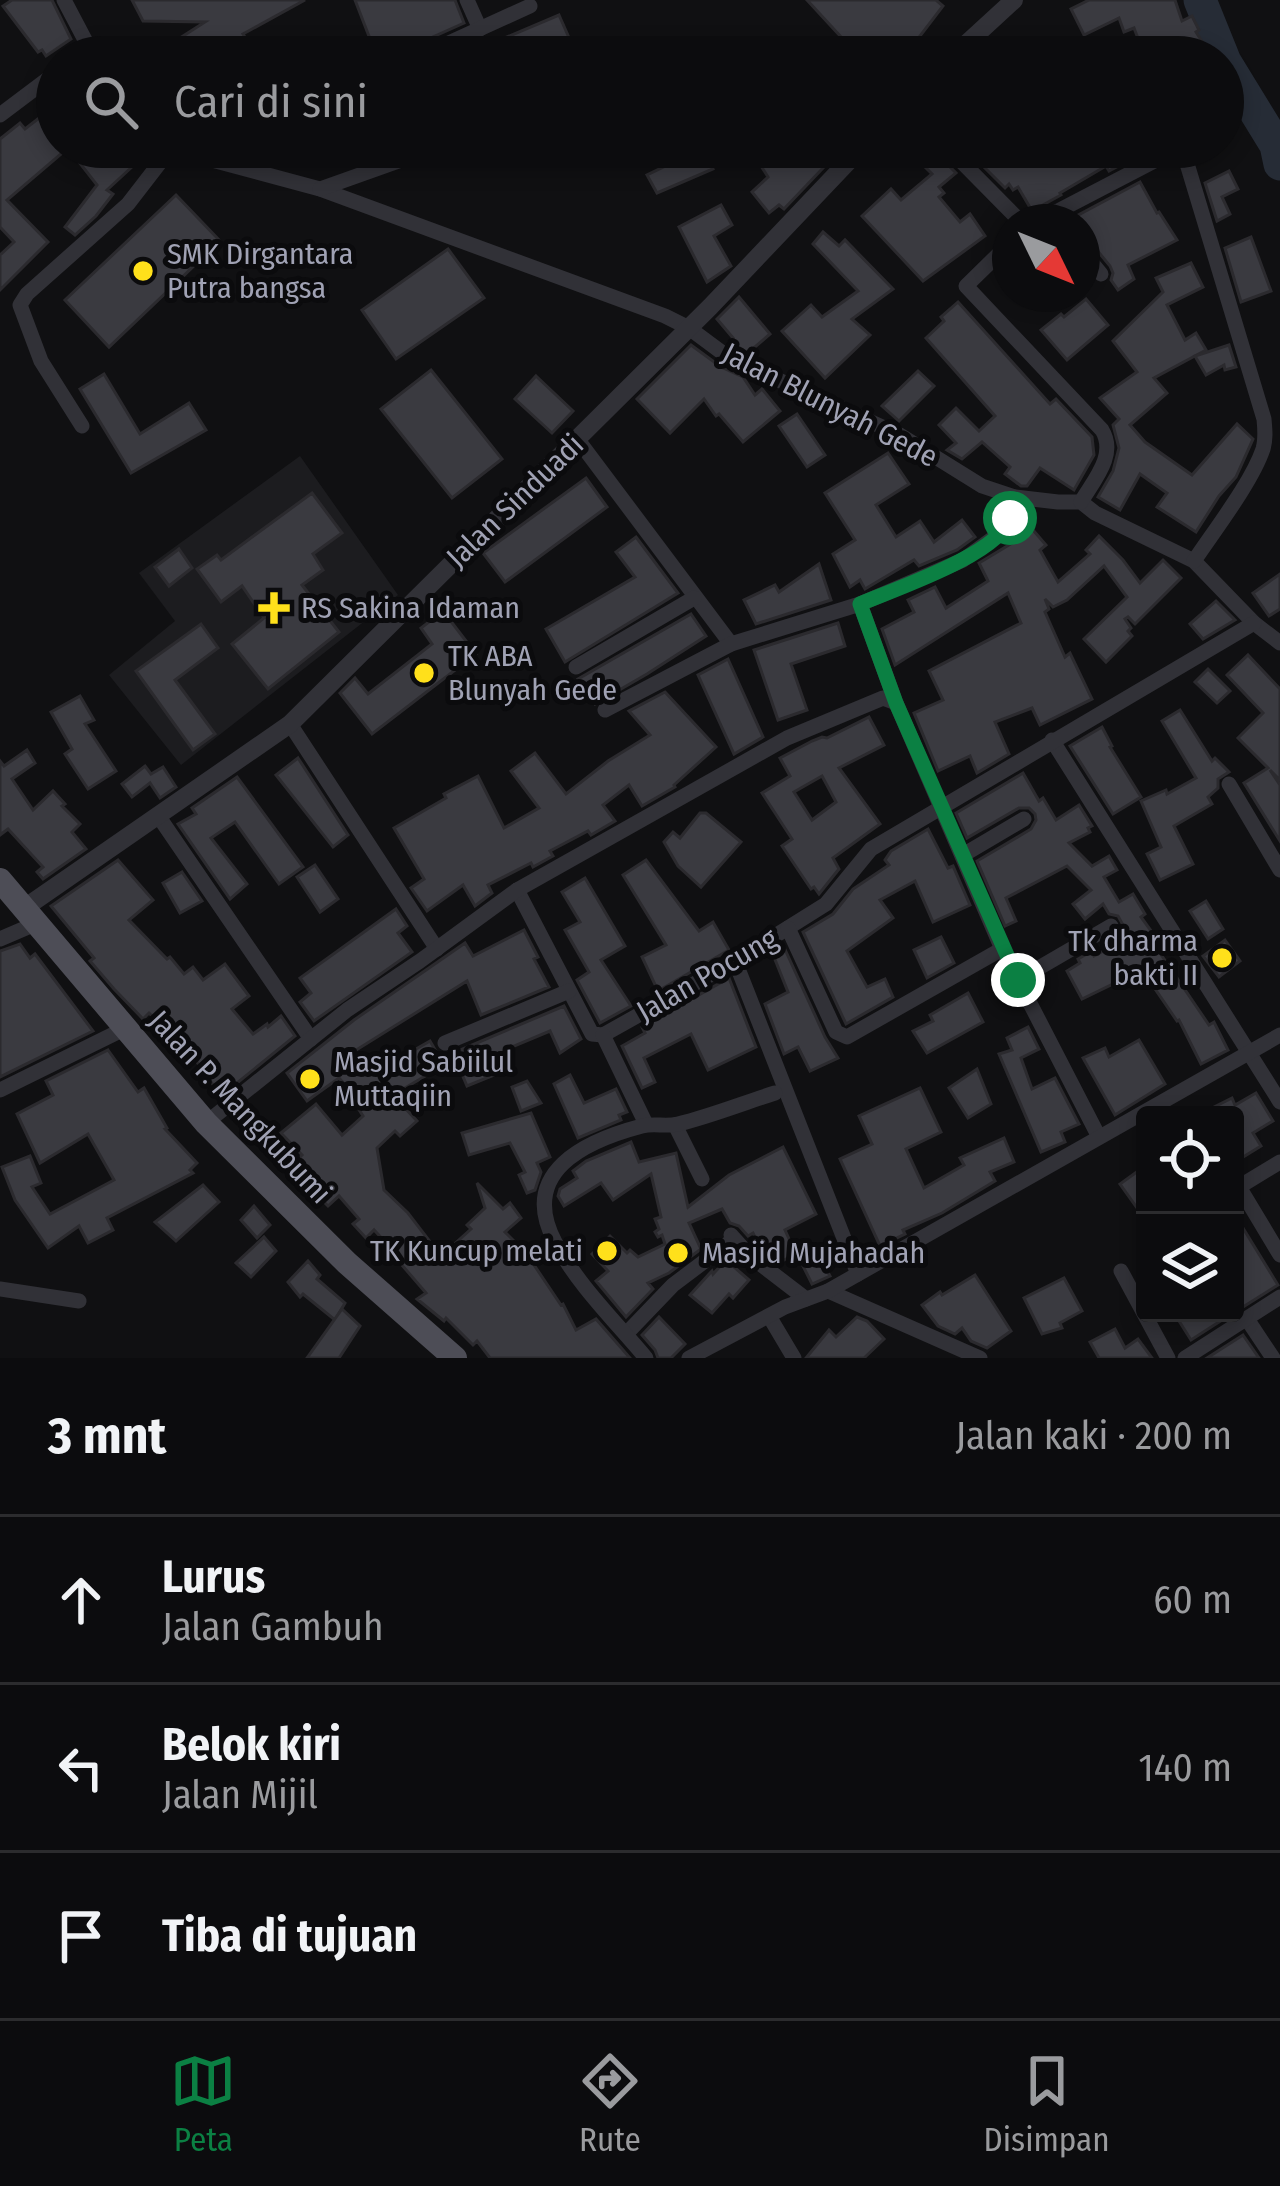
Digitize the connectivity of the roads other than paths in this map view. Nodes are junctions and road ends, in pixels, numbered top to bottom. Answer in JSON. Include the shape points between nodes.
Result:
{"nodes":[{"id":1,"x":64,"y":0,"type":"edge"},
{"id":2,"x":467,"y":0,"type":"edge"},
{"id":3,"x":1014,"y":0,"type":"edge"},
{"id":4,"x":530,"y":6,"type":"dead end"},
{"id":5,"x":481,"y":29,"type":"junction"},
{"id":6,"x":80,"y":36,"type":"edge"},
{"id":7,"x":465,"y":36,"type":"edge"},
{"id":8,"x":975,"y":36,"type":"edge"},
{"id":9,"x":36,"y":88,"type":"edge"},
{"id":10,"x":0,"y":115,"type":"edge"},
{"id":11,"x":156,"y":168,"type":"edge"},
{"id":12,"x":242,"y":168,"type":"edge"},
{"id":13,"x":379,"y":168,"type":"edge"},
{"id":14,"x":842,"y":168,"type":"edge"},
{"id":15,"x":968,"y":168,"type":"edge"},
{"id":16,"x":1142,"y":168,"type":"edge"},
{"id":17,"x":1187,"y":168,"type":"edge"},
{"id":18,"x":320,"y":189,"type":"junction"},
{"id":19,"x":1003,"y":204,"type":"edge"},
{"id":20,"x":1076,"y":204,"type":"edge"},
{"id":21,"x":992,"y":261,"type":"edge"},
{"id":22,"x":689,"y":328,"type":"junction"},
{"id":23,"x":82,"y":426,"type":"dead end"},
{"id":24,"x":578,"y":440,"type":"junction"},
{"id":25,"x":1015,"y":496,"type":"junction"},
{"id":26,"x":1081,"y":502,"type":"junction"},
{"id":27,"x":1194,"y":561,"type":"junction"},
{"id":28,"x":694,"y":598,"type":"junction"},
{"id":29,"x":860,"y":604,"type":"junction"},
{"id":30,"x":1254,"y":623,"type":"junction"},
{"id":31,"x":731,"y":644,"type":"junction"},
{"id":32,"x":1280,"y":644,"type":"edge"},
{"id":33,"x":577,"y":667,"type":"dead end"},
{"id":34,"x":896,"y":703,"type":"junction"},
{"id":35,"x":604,"y":710,"type":"dead end"},
{"id":36,"x":290,"y":724,"type":"junction"},
{"id":37,"x":1052,"y":740,"type":"junction"},
{"id":38,"x":1229,"y":784,"type":"dead end"},
{"id":39,"x":943,"y":806,"type":"junction"},
{"id":40,"x":160,"y":817,"type":"junction"},
{"id":41,"x":1024,"y":819,"type":"dead end"},
{"id":42,"x":963,"y":855,"type":"junction"},
{"id":43,"x":1280,"y":869,"type":"edge"},
{"id":44,"x":0,"y":880,"type":"edge"},
{"id":45,"x":517,"y":890,"type":"junction"},
{"id":46,"x":29,"y":916,"type":"junction"},
{"id":47,"x":1111,"y":926,"type":"dead end"},
{"id":48,"x":788,"y":928,"type":"junction"},
{"id":49,"x":0,"y":938,"type":"edge"},
{"id":50,"x":436,"y":949,"type":"junction"},
{"id":51,"x":1003,"y":950,"type":"junction"},
{"id":52,"x":735,"y":961,"type":"junction"},
{"id":53,"x":1018,"y":980,"type":"junction"},
{"id":54,"x":569,"y":991,"type":"junction"},
{"id":55,"x":124,"y":1029,"type":"junction"},
{"id":56,"x":603,"y":1035,"type":"junction"},
{"id":57,"x":1280,"y":1035,"type":"edge"},
{"id":58,"x":311,"y":1039,"type":"junction"},
{"id":59,"x":446,"y":1043,"type":"dead end"},
{"id":60,"x":1250,"y":1051,"type":"junction"},
{"id":61,"x":0,"y":1090,"type":"edge"},
{"id":62,"x":775,"y":1093,"type":"dead end"},
{"id":63,"x":1280,"y":1102,"type":"edge"},
{"id":64,"x":206,"y":1124,"type":"junction"},
{"id":65,"x":646,"y":1124,"type":"junction"},
{"id":66,"x":675,"y":1125,"type":"junction"},
{"id":67,"x":1099,"y":1137,"type":"junction"},
{"id":68,"x":1280,"y":1162,"type":"edge"},
{"id":69,"x":702,"y":1179,"type":"dead end"},
{"id":70,"x":1280,"y":1255,"type":"edge"},
{"id":71,"x":1121,"y":1271,"type":"dead end"},
{"id":72,"x":858,"y":1274,"type":"junction"},
{"id":73,"x":0,"y":1289,"type":"edge"},
{"id":74,"x":828,"y":1291,"type":"junction"},
{"id":75,"x":1280,"y":1297,"type":"edge"},
{"id":76,"x":806,"y":1299,"type":"junction"},
{"id":77,"x":79,"y":1301,"type":"dead end"},
{"id":78,"x":769,"y":1316,"type":"junction"},
{"id":79,"x":1246,"y":1318,"type":"junction"},
{"id":80,"x":626,"y":1334,"type":"junction"},
{"id":81,"x":968,"y":1356,"type":"edge"},
{"id":82,"x":454,"y":1358,"type":"edge"},
{"id":83,"x":646,"y":1358,"type":"edge"},
{"id":84,"x":689,"y":1358,"type":"edge"},
{"id":85,"x":794,"y":1358,"type":"edge"},
{"id":86,"x":1168,"y":1358,"type":"edge"},
{"id":87,"x":1185,"y":1358,"type":"edge"},
{"id":88,"x":1273,"y":1358,"type":"edge"}],
"edges":[{"from":1,"to":6,"type":"street"},
{"from":2,"to":5,"type":"street"},
{"from":3,"to":8,"type":"street"},
{"from":4,"to":5,"type":"street"},
{"from":5,"to":7,"type":"street"},
{"from":9,"to":10,"type":"street"},
{"from":11,"to":23,"type":"street","via":[[20,305],[41,361]]},
{"from":12,"to":18,"type":"street","name":"Jalan Blunyah Gede"},
{"from":13,"to":18,"type":"street"},
{"from":14,"to":22,"type":"street","name":"Jalan Sinduadi"},
{"from":15,"to":19,"type":"street"},
{"from":16,"to":20,"type":"street"},
{"from":17,"to":27,"type":"street","via":[[1266,437]]},
{"from":18,"to":22,"type":"street","name":"Jalan Blunyah Gede"},
{"from":21,"to":26,"type":"street","via":[[966,286],[1107,438],[1103,466]]},
{"from":22,"to":24,"type":"street","name":"Jalan Sinduadi"},
{"from":22,"to":25,"type":"street","name":"Jalan Blunyah Gede","via":[[728,358]]},
{"from":24,"to":28,"type":"street"},
{"from":24,"to":36,"type":"street","name":"Jalan Sinduadi"},
{"from":25,"to":26,"type":"street","name":"Jalan Blunyah Gede"},
{"from":25,"to":29,"type":"street","via":[[1007,528],[986,546]]},
{"from":26,"to":27,"type":"street","name":"Jalan Blunyah Gede"},
{"from":27,"to":30,"type":"street","name":"Jalan Blunyah Gede"},
{"from":28,"to":31,"type":"street"},
{"from":28,"to":33,"type":"street"},
{"from":29,"to":31,"type":"street"},
{"from":29,"to":34,"type":"street"},
{"from":30,"to":32,"type":"street","name":"Jalan Blunyah Gede"},
{"from":30,"to":37,"type":"street","name":"Jalan Pocung"},
{"from":31,"to":35,"type":"street"},
{"from":34,"to":39,"type":"street"},
{"from":34,"to":45,"type":"street","via":[[884,698],[787,738]]},
{"from":36,"to":40,"type":"street","name":"Jalan Sinduadi"},
{"from":36,"to":50,"type":"street"},
{"from":37,"to":39,"type":"street","name":"Jalan Pocung"},
{"from":37,"to":60,"type":"street"},
{"from":38,"to":43,"type":"street"},
{"from":39,"to":42,"type":"street"},
{"from":39,"to":48,"type":"street","name":"Jalan Pocung","via":[[871,849],[826,904]]},
{"from":40,"to":46,"type":"street","name":"Jalan Sinduadi"},
{"from":40,"to":58,"type":"street"},
{"from":41,"to":42,"type":"street"},
{"from":42,"to":51,"type":"street"},
{"from":44,"to":46,"type":"main road","name":"Jalan P. Mangkubumi"},
{"from":45,"to":50,"type":"street"},
{"from":45,"to":54,"type":"street","name":"Jalan Pocung"},
{"from":46,"to":49,"type":"street"},
{"from":46,"to":55,"type":"main road","name":"Jalan P. Mangkubumi"},
{"from":47,"to":53,"type":"street"},
{"from":48,"to":51,"type":"street","via":[[836,1032],[847,1036]]},
{"from":48,"to":52,"type":"street","name":"Jalan Pocung"},
{"from":50,"to":58,"type":"street"},
{"from":51,"to":53,"type":"street"},
{"from":52,"to":56,"type":"street","name":"Jalan Pocung"},
{"from":52,"to":72,"type":"street"},
{"from":53,"to":67,"type":"street"},
{"from":54,"to":56,"type":"street","name":"Jalan Pocung","via":[[592,1034]]},
{"from":54,"to":59,"type":"street"},
{"from":55,"to":61,"type":"street"},
{"from":55,"to":64,"type":"main road","name":"Jalan P. Mangkubumi"},
{"from":56,"to":65,"type":"street"},
{"from":57,"to":60,"type":"street"},
{"from":58,"to":64,"type":"street"},
{"from":60,"to":63,"type":"street"},
{"from":60,"to":67,"type":"street"},
{"from":62,"to":66,"type":"street"},
{"from":64,"to":82,"type":"main road","name":"Jalan P. Mangkubumi"},
{"from":65,"to":66,"type":"street"},
{"from":65,"to":80,"type":"street","via":[[570,1155],[543,1195],[554,1241]]},
{"from":66,"to":69,"type":"street"},
{"from":67,"to":72,"type":"street"},
{"from":68,"to":70,"type":"street","via":[[1241,1190]]},
{"from":71,"to":86,"type":"street"},
{"from":72,"to":74,"type":"street"},
{"from":73,"to":77,"type":"street"},
{"from":74,"to":76,"type":"street"},
{"from":74,"to":81,"type":"street"},
{"from":75,"to":79,"type":"street"},
{"from":76,"to":78,"type":"street"},
{"from":76,"to":80,"type":"street","via":[[732,1236]]},
{"from":78,"to":84,"type":"street"},
{"from":78,"to":85,"type":"street"},
{"from":79,"to":87,"type":"street"},
{"from":79,"to":88,"type":"street"},
{"from":80,"to":83,"type":"street"}]}
